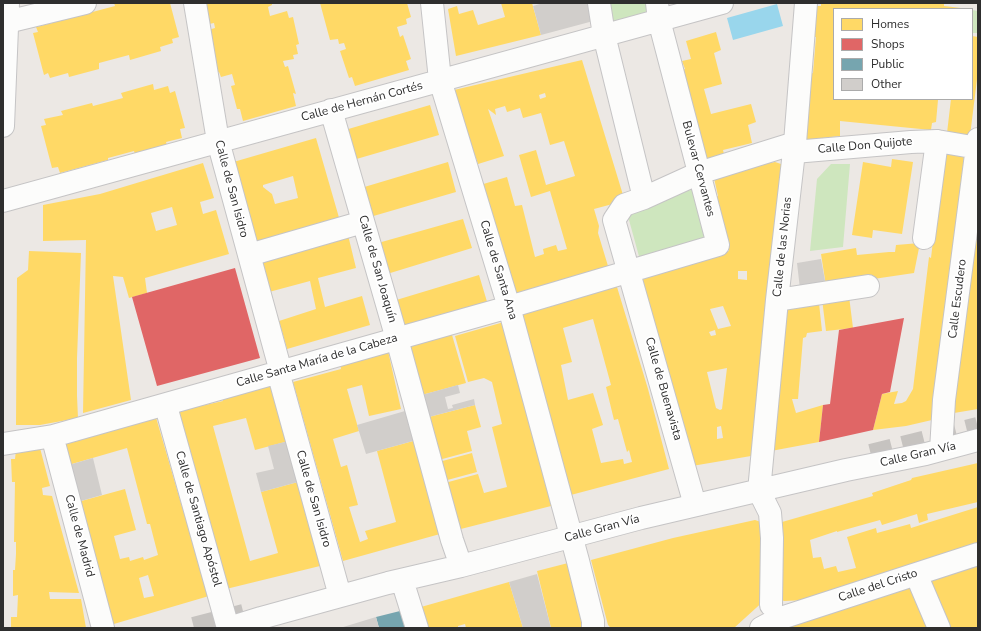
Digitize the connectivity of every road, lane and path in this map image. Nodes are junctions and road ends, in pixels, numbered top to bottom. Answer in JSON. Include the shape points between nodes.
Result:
{"nodes":[{"id":1,"x":85,"y":3,"type":"edge"},
{"id":2,"x":195,"y":3,"type":"edge"},
{"id":3,"x":432,"y":3,"type":"edge"},
{"id":4,"x":598,"y":3,"type":"edge"},
{"id":5,"x":722,"y":3,"type":"edge"},
{"id":6,"x":806,"y":3,"type":"edge"},
{"id":7,"x":7,"y":12,"type":"edge"},
{"id":8,"x":658,"y":12,"type":"edge"},
{"id":9,"x":604,"y":35,"type":"junction"},
{"id":10,"x":4,"y":70,"type":"edge"},
{"id":11,"x":440,"y":80,"type":"junction"},
{"id":12,"x":331,"y":110,"type":"junction"},
{"id":13,"x":3,"y":126,"type":"edge"},
{"id":14,"x":218,"y":141,"type":"junction"},
{"id":15,"x":937,"y":141,"type":"junction"},
{"id":16,"x":978,"y":145,"type":"edge"},
{"id":17,"x":795,"y":148,"type":"junction"},
{"id":18,"x":699,"y":173,"type":"junction"},
{"id":19,"x":644,"y":198,"type":"junction"},
{"id":20,"x":3,"y":201,"type":"edge"},
{"id":21,"x":363,"y":222,"type":"junction"},
{"id":22,"x":924,"y":238,"type":"dead end"},
{"id":23,"x":249,"y":255,"type":"junction"},
{"id":24,"x":630,"y":272,"type":"junction"},
{"id":25,"x":868,"y":286,"type":"dead end"},
{"id":26,"x":777,"y":300,"type":"junction"},
{"id":27,"x":509,"y":307,"type":"junction"},
{"id":28,"x":397,"y":339,"type":"junction"},
{"id":29,"x":280,"y":375,"type":"junction"},
{"id":30,"x":167,"y":410,"type":"dead end"},
{"id":31,"x":978,"y":440,"type":"edge"},
{"id":32,"x":54,"y":443,"type":"dead end"},
{"id":33,"x":3,"y":444,"type":"edge"},
{"id":34,"x":941,"y":450,"type":"junction"},
{"id":35,"x":759,"y":491,"type":"junction"},
{"id":36,"x":695,"y":505,"type":"junction"},
{"id":37,"x":572,"y":537,"type":"junction"},
{"id":38,"x":978,"y":554,"type":"edge"},
{"id":39,"x":461,"y":566,"type":"junction"},
{"id":40,"x":916,"y":574,"type":"junction"},
{"id":41,"x":402,"y":580,"type":"junction"},
{"id":42,"x":340,"y":596,"type":"junction"},
{"id":43,"x":772,"y":620,"type":"edge"},
{"id":44,"x":594,"y":626,"type":"edge"},
{"id":45,"x":103,"y":628,"type":"edge"},
{"id":46,"x":228,"y":628,"type":"edge"},
{"id":47,"x":417,"y":628,"type":"edge"},
{"id":48,"x":939,"y":628,"type":"edge"}],
"edges":[{"from":1,"to":7,"type":"street"},
{"from":2,"to":14,"type":"street","name":"Calle de San Isidro"},
{"from":3,"to":11,"type":"street","name":"Calle de Santa Ana"},
{"from":4,"to":9,"type":"street"},
{"from":5,"to":8,"type":"street","name":"Calle de Hernán Cortés"},
{"from":6,"to":17,"type":"street","name":"Calle de las Norias"},
{"from":7,"to":10,"type":"street"},
{"from":8,"to":9,"type":"street","name":"Calle de Hernán Cortés"},
{"from":8,"to":18,"type":"street","name":"Bulevar Cervantes"},
{"from":9,"to":11,"type":"street","name":"Calle de Hernán Cortés"},
{"from":9,"to":19,"type":"street"},
{"from":10,"to":13,"type":"street"},
{"from":11,"to":12,"type":"street","name":"Calle de Hernán Cortés"},
{"from":11,"to":27,"type":"street","name":"Calle de Santa Ana"},
{"from":12,"to":14,"type":"street","name":"Calle de Hernán Cortés"},
{"from":12,"to":21,"type":"street","name":"Calle de San Joaquín"},
{"from":14,"to":20,"type":"street","name":"Calle de Hernán Cortés"},
{"from":14,"to":23,"type":"street","name":"Calle de San Isidro"},
{"from":15,"to":16,"type":"street","name":"Calle Don Quijote"},
{"from":15,"to":17,"type":"street","name":"Calle Don Quijote"},
{"from":15,"to":22,"type":"street"},
{"from":16,"to":34,"type":"street","name":"Calle Escudero","via":[[944,400]]},
{"from":17,"to":18,"type":"street","name":"Calle Don Quijote"},
{"from":17,"to":26,"type":"street","name":"Calle de las Norias"},
{"from":18,"to":19,"type":"street","name":"Calle Don Quijote"},
{"from":18,"to":24,"type":"street","name":"Bulevar Cervantes","via":[[718,245]]},
{"from":19,"to":24,"type":"street","name":"Calle de Buenavista","via":[[624,205],[614,220]]},
{"from":21,"to":23,"type":"street"},
{"from":21,"to":28,"type":"street","name":"Calle de San Joaquín"},
{"from":23,"to":29,"type":"street","name":"Calle de San Isidro"},
{"from":24,"to":27,"type":"street","name":"Calle Santa María de la Cabeza"},
{"from":24,"to":36,"type":"street","name":"Calle de Buenavista"},
{"from":25,"to":26,"type":"street"},
{"from":26,"to":35,"type":"street","name":"Calle de las Norias"},
{"from":27,"to":28,"type":"street","name":"Calle Santa María de la Cabeza"},
{"from":27,"to":37,"type":"street","name":"Calle de Santa Ana"},
{"from":28,"to":29,"type":"street","name":"Calle Santa María de la Cabeza"},
{"from":28,"to":39,"type":"street","name":"Calle de San Joaquín"},
{"from":29,"to":33,"type":"street","name":"Calle Santa María de la Cabeza","via":[[53,436]]},
{"from":29,"to":42,"type":"street","name":"Calle de San Isidro"},
{"from":30,"to":46,"type":"street","name":"Calle de Santiago Apóstol"},
{"from":31,"to":34,"type":"street","name":"Calle Gran Vía"},
{"from":32,"to":45,"type":"street","name":"Calle de Madrid"},
{"from":34,"to":35,"type":"street","name":"Calle Gran Vía"},
{"from":35,"to":36,"type":"street","name":"Calle Gran Vía"},
{"from":35,"to":43,"type":"street","via":[[770,513]]},
{"from":36,"to":37,"type":"street","name":"Calle Gran Vía"},
{"from":37,"to":39,"type":"street","name":"Calle Gran Vía"},
{"from":37,"to":44,"type":"street","name":"Calle de Santa Ana"},
{"from":38,"to":40,"type":"street","name":"Calle del Cristo"},
{"from":39,"to":41,"type":"street","name":"Calle Gran Vía"},
{"from":40,"to":43,"type":"street","name":"Calle del Cristo"},
{"from":40,"to":48,"type":"street"},
{"from":41,"to":42,"type":"street","name":"Calle Gran Vía"},
{"from":41,"to":47,"type":"street"},
{"from":42,"to":46,"type":"street","name":"Calle Gran Vía"}]}
